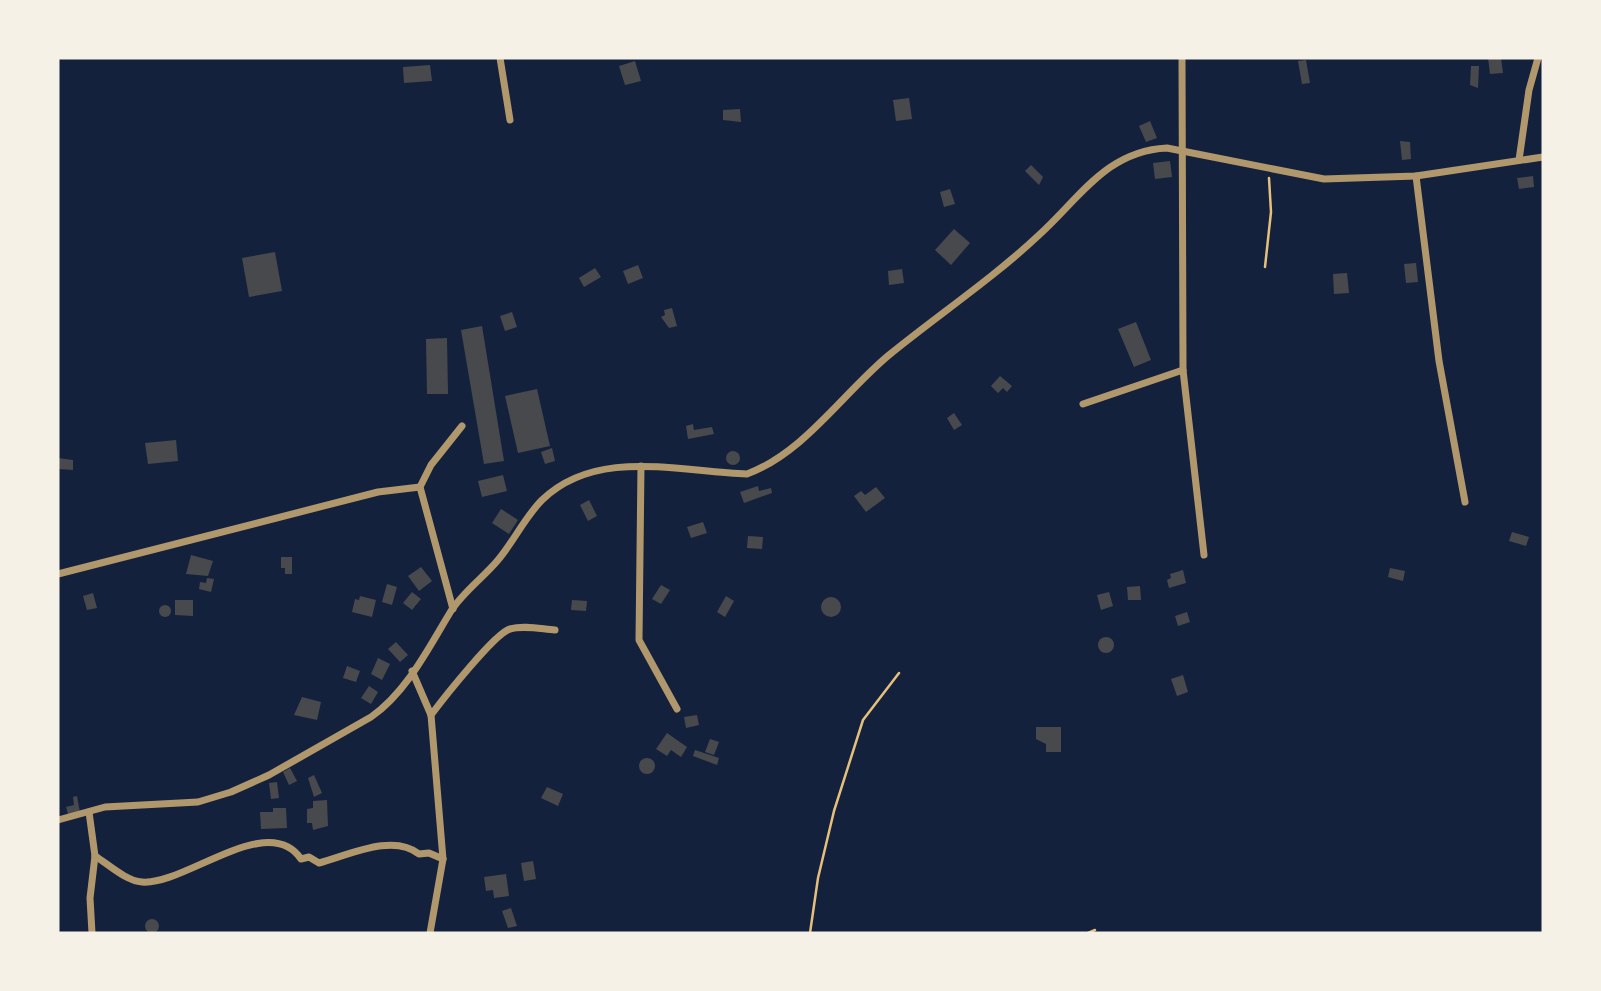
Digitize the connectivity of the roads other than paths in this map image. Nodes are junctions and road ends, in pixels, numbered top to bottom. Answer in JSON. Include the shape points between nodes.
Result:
{"nodes":[{"id":1,"x":500,"y":58,"type":"edge"},
{"id":2,"x":1182,"y":58,"type":"edge"},
{"id":3,"x":1538,"y":58,"type":"edge"},
{"id":4,"x":510,"y":120,"type":"dead end"},
{"id":5,"x":1184,"y":153,"type":"junction"},
{"id":6,"x":1543,"y":157,"type":"edge"},
{"id":7,"x":1519,"y":160,"type":"junction"},
{"id":8,"x":1416,"y":176,"type":"junction"},
{"id":9,"x":1183,"y":370,"type":"junction"},
{"id":10,"x":1083,"y":404,"type":"dead end"},
{"id":11,"x":462,"y":426,"type":"dead end"},
{"id":12,"x":640,"y":466,"type":"junction"},
{"id":13,"x":420,"y":487,"type":"junction"},
{"id":14,"x":1465,"y":502,"type":"dead end"},
{"id":15,"x":1204,"y":555,"type":"dead end"},
{"id":16,"x":58,"y":573,"type":"edge"},
{"id":17,"x":453,"y":609,"type":"junction"},
{"id":18,"x":555,"y":630,"type":"dead end"},
{"id":19,"x":412,"y":671,"type":"junction"},
{"id":20,"x":677,"y":709,"type":"dead end"},
{"id":21,"x":431,"y":715,"type":"junction"},
{"id":22,"x":89,"y":812,"type":"junction"},
{"id":23,"x":58,"y":820,"type":"edge"},
{"id":24,"x":95,"y":856,"type":"junction"},
{"id":25,"x":443,"y":859,"type":"junction"},
{"id":26,"x":92,"y":933,"type":"edge"},
{"id":27,"x":430,"y":933,"type":"edge"}],
"edges":[{"from":1,"to":4,"type":"street"},
{"from":2,"to":5,"type":"street"},
{"from":3,"to":7,"type":"street"},
{"from":5,"to":8,"type":"street","via":[[1324,179]]},
{"from":5,"to":9,"type":"street"},
{"from":5,"to":12,"type":"street","via":[[1145,149],[1112,164],[1038,237],[887,357],[784,454],[762,468],[747,474]]},
{"from":6,"to":7,"type":"street"},
{"from":7,"to":8,"type":"street"},
{"from":8,"to":14,"type":"street","via":[[1437,348]]},
{"from":9,"to":10,"type":"street"},
{"from":9,"to":15,"type":"street"},
{"from":11,"to":13,"type":"street","via":[[431,464]]},
{"from":12,"to":17,"type":"street","via":[[615,467],[568,480],[541,501]]},
{"from":12,"to":20,"type":"street","via":[[639,640]]},
{"from":13,"to":16,"type":"street","via":[[378,492]]},
{"from":13,"to":17,"type":"street"},
{"from":17,"to":19,"type":"street"},
{"from":18,"to":21,"type":"street","via":[[513,628],[503,632]]},
{"from":19,"to":21,"type":"street"},
{"from":19,"to":22,"type":"street","via":[[387,706],[269,775],[198,802],[133,803]]},
{"from":21,"to":25,"type":"street"},
{"from":22,"to":23,"type":"street"},
{"from":22,"to":24,"type":"street"},
{"from":24,"to":25,"type":"street","via":[[139,882],[203,866],[216,855],[254,844],[281,844],[301,859],[309,857],[319,863],[375,846],[410,847],[419,855],[429,852]]},
{"from":24,"to":26,"type":"street"},
{"from":25,"to":27,"type":"street"}]}
